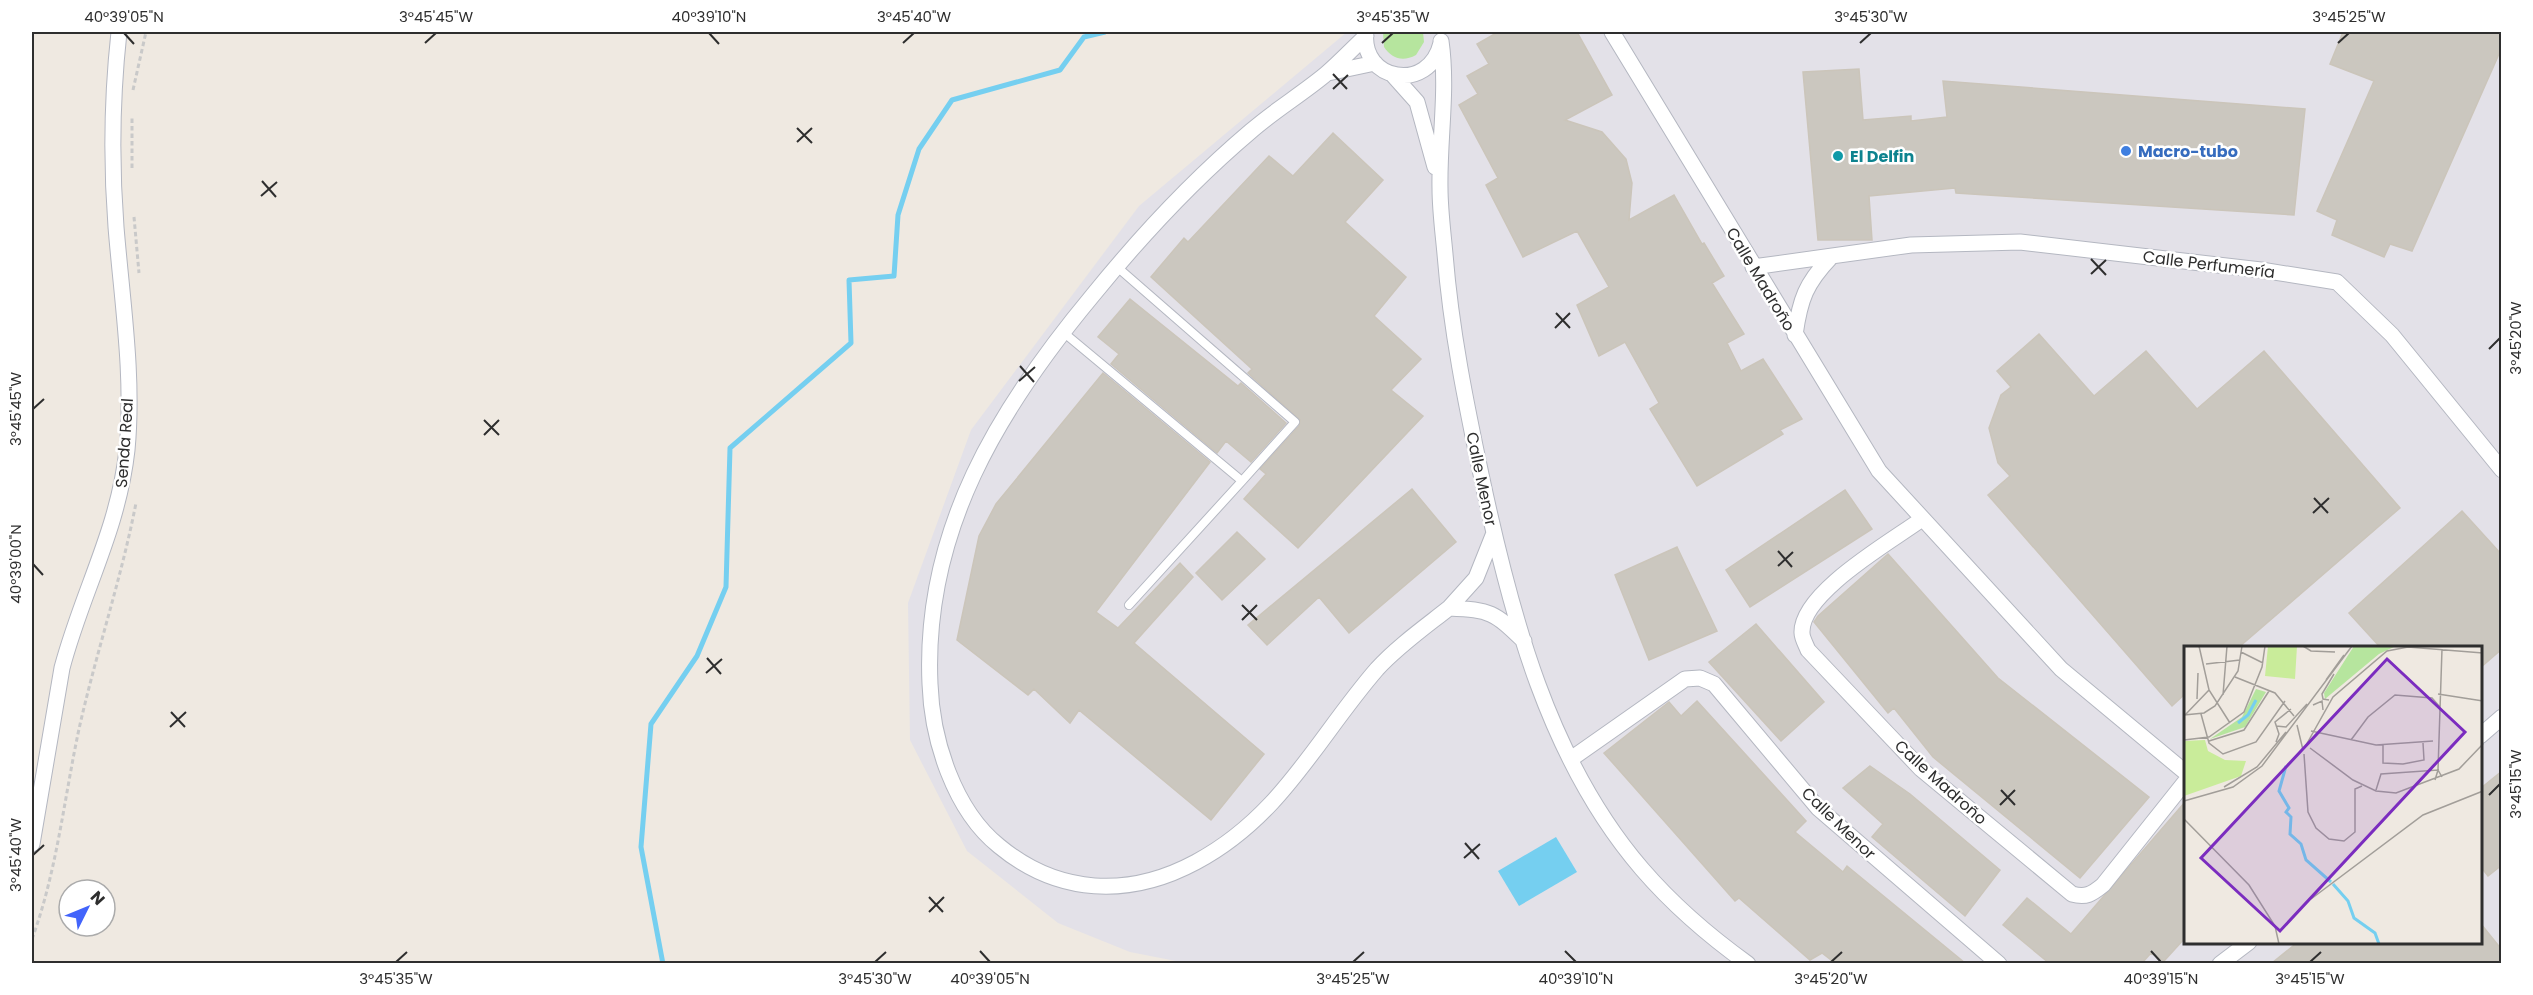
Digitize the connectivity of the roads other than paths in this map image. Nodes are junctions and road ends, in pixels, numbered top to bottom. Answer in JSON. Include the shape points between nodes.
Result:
{"nodes":[{"id":1,"x":119,"y":32,"type":"edge"},
{"id":2,"x":1612,"y":32,"type":"edge"},
{"id":3,"x":1366,"y":34,"type":"edge"},
{"id":4,"x":1441,"y":36,"type":"edge"},
{"id":5,"x":1375,"y":63,"type":"junction"},
{"id":6,"x":1328,"y":73,"type":"junction"},
{"id":7,"x":1392,"y":74,"type":"junction"},
{"id":8,"x":1440,"y":188,"type":"junction"},
{"id":9,"x":1831,"y":256,"type":"junction"},
{"id":10,"x":1116,"y":266,"type":"junction"},
{"id":11,"x":1754,"y":267,"type":"junction"},
{"id":12,"x":1062,"y":332,"type":"junction"},
{"id":13,"x":1796,"y":335,"type":"junction"},
{"id":14,"x":2502,"y":470,"type":"edge"},
{"id":15,"x":1242,"y":481,"type":"junction"},
{"id":16,"x":1922,"y":519,"type":"junction"},
{"id":17,"x":1494,"y":533,"type":"junction"},
{"id":18,"x":1129,"y":605,"type":"dead end"},
{"id":19,"x":1449,"y":608,"type":"junction"},
{"id":20,"x":1524,"y":641,"type":"junction"},
{"id":21,"x":2502,"y":717,"type":"edge"},
{"id":22,"x":2482,"y":735,"type":"edge"},
{"id":23,"x":1571,"y":759,"type":"junction"},
{"id":24,"x":2184,"y":771,"type":"edge"},
{"id":25,"x":2184,"y":783,"type":"edge"},
{"id":26,"x":32,"y":844,"type":"edge"},
{"id":27,"x":2246,"y":944,"type":"edge"},
{"id":28,"x":1748,"y":963,"type":"edge"},
{"id":29,"x":1999,"y":963,"type":"edge"},
{"id":30,"x":2220,"y":963,"type":"edge"}],
"edges":[{"from":1,"to":26,"type":"street","name":"Senda Real","via":[[112,160],[128,382],[127,448],[112,528],[62,668]]},
{"from":2,"to":11,"type":"street","name":"Calle Madroño"},
{"from":3,"to":5,"type":"street","via":[[1366,46]]},
{"from":3,"to":6,"type":"street"},
{"from":4,"to":7,"type":"street","via":[[1438,52],[1425,70],[1403,76]]},
{"from":4,"to":8,"type":"street","name":"Calle Menor","via":[[1445,69]]},
{"from":5,"to":6,"type":"street"},
{"from":5,"to":7,"type":"street","name":"Calle Menor"},
{"from":6,"to":10,"type":"street","via":[[1252,130],[1160,216]]},
{"from":7,"to":8,"type":"street","name":"Calle Menor","via":[[1417,102]]},
{"from":8,"to":17,"type":"street","name":"Calle Menor","via":[[1457,362]]},
{"from":9,"to":11,"type":"street","name":"Calle Perfumería"},
{"from":9,"to":13,"type":"street","via":[[1812,278],[1800,303]]},
{"from":9,"to":14,"type":"street","name":"Calle Perfumería","via":[[1911,245],[2020,242],[2337,282],[2392,335]]},
{"from":10,"to":12,"type":"street"},
{"from":10,"to":15,"type":"lane","via":[[1295,422]]},
{"from":11,"to":13,"type":"street","name":"Calle Madroño"},
{"from":12,"to":15,"type":"lane"},
{"from":12,"to":19,"type":"street","via":[[995,429],[972,477],[952,526],[928,648],[931,702],[941,749],[961,800],[990,840],[1022,865],[1058,880],[1110,887],[1153,882],[1199,861],[1249,825],[1289,787],[1378,667]]},
{"from":13,"to":16,"type":"street","name":"Calle Madroño","via":[[1879,471]]},
{"from":15,"to":18,"type":"lane"},
{"from":16,"to":24,"type":"street","name":"Calle Madroño","via":[[2061,669]]},
{"from":16,"to":25,"type":"street","name":"Calle Madroño","via":[[1832,584],[1805,617],[1802,634],[1808,650],[1922,769],[2072,894],[2083,897],[2103,885]]},
{"from":17,"to":19,"type":"street","via":[[1476,578]]},
{"from":17,"to":20,"type":"street","name":"Calle Menor"},
{"from":19,"to":20,"type":"street","via":[[1484,610]]},
{"from":20,"to":23,"type":"street","name":"Calle Menor","via":[[1546,708]]},
{"from":21,"to":22,"type":"street"},
{"from":23,"to":28,"type":"street","name":"Calle Menor","via":[[1641,868],[1680,909]]},
{"from":23,"to":29,"type":"street","name":"Calle Menor","via":[[1685,679],[1700,678],[1714,684],[1818,808]]},
{"from":27,"to":30,"type":"street"}]}
